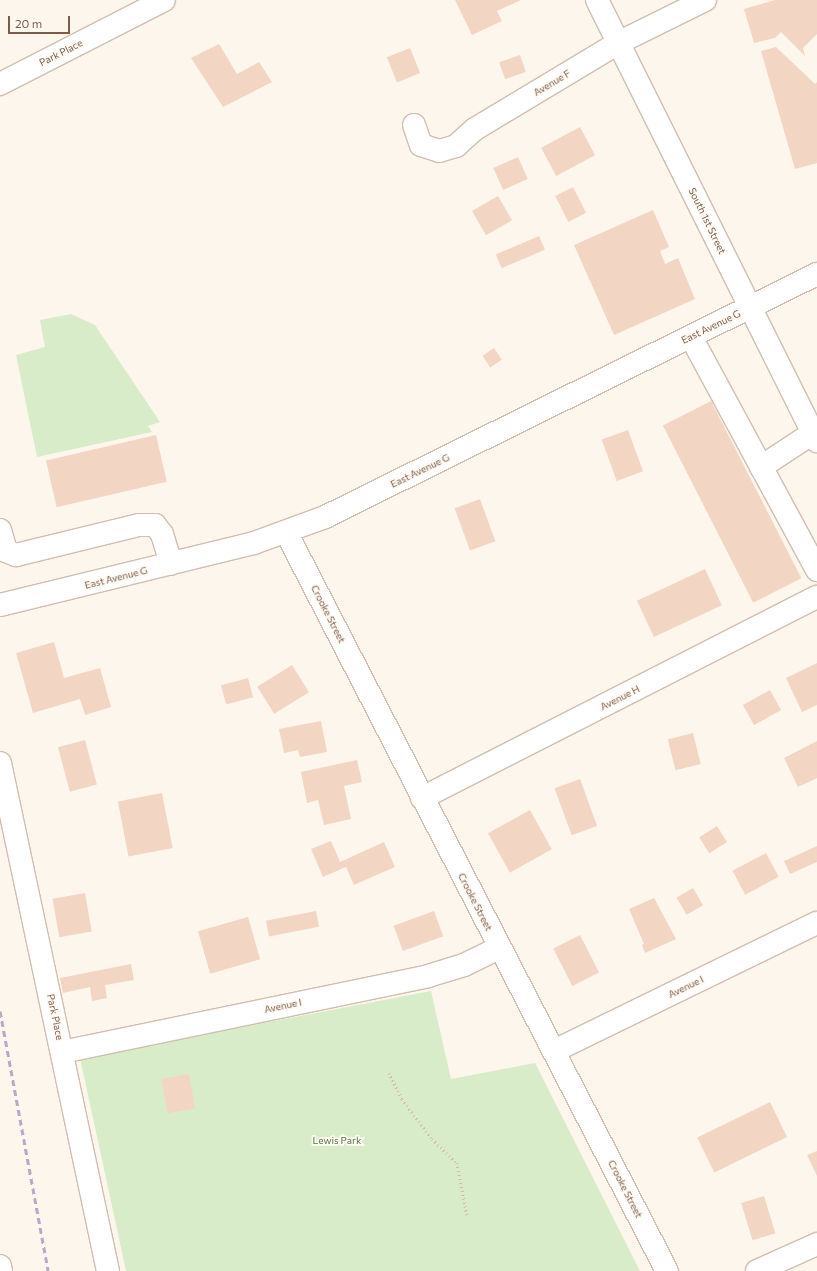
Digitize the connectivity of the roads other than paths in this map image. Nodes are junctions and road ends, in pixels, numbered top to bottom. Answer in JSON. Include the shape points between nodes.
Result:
{"nodes":[{"id":1,"x":164,"y":0,"type":"edge"},
{"id":2,"x":597,"y":0,"type":"edge"},
{"id":3,"x":702,"y":1,"type":"edge"},
{"id":4,"x":618,"y":43,"type":"junction"},
{"id":5,"x":0,"y":84,"type":"edge"},
{"id":6,"x":414,"y":125,"type":"dead end"},
{"id":7,"x":817,"y":274,"type":"edge"},
{"id":8,"x":750,"y":308,"type":"junction"},
{"id":9,"x":691,"y":337,"type":"junction"},
{"id":10,"x":815,"y":437,"type":"edge"},
{"id":11,"x":761,"y":467,"type":"junction"},
{"id":12,"x":0,"y":530,"type":"edge"},
{"id":13,"x":286,"y":532,"type":"junction"},
{"id":14,"x":171,"y":564,"type":"junction"},
{"id":15,"x":817,"y":570,"type":"edge"},
{"id":16,"x":817,"y":597,"type":"edge"},
{"id":17,"x":0,"y":605,"type":"edge"},
{"id":18,"x":0,"y":763,"type":"edge"},
{"id":19,"x":422,"y":798,"type":"junction"},
{"id":20,"x":817,"y":923,"type":"edge"},
{"id":21,"x":498,"y":948,"type":"junction"},
{"id":22,"x":554,"y":1051,"type":"junction"},
{"id":23,"x":62,"y":1052,"type":"junction"},
{"id":24,"x":817,"y":1244,"type":"edge"},
{"id":25,"x":0,"y":1266,"type":"edge"},
{"id":26,"x":1,"y":1271,"type":"edge"},
{"id":27,"x":108,"y":1271,"type":"edge"},
{"id":28,"x":667,"y":1271,"type":"edge"},
{"id":29,"x":757,"y":1271,"type":"edge"}],
"edges":[{"from":1,"to":5,"type":"street","name":"Park Place"},
{"from":2,"to":4,"type":"street","name":"South 1st Street"},
{"from":3,"to":4,"type":"street","name":"Avenue F"},
{"from":4,"to":6,"type":"street","name":"Avenue F","via":[[475,128],[456,146],[439,151],[421,145]]},
{"from":4,"to":8,"type":"street","name":"South 1st Street"},
{"from":7,"to":8,"type":"street","name":"East Avenue G"},
{"from":8,"to":9,"type":"street","name":"East Avenue G"},
{"from":8,"to":10,"type":"street","name":"South 1st Street"},
{"from":9,"to":11,"type":"street"},
{"from":9,"to":13,"type":"street","name":"East Avenue G","via":[[325,517]]},
{"from":10,"to":11,"type":"street"},
{"from":11,"to":15,"type":"street"},
{"from":12,"to":14,"type":"street","via":[[6,550],[16,555],[139,525],[155,525],[162,534]]},
{"from":13,"to":14,"type":"street","name":"East Avenue G","via":[[254,543]]},
{"from":13,"to":19,"type":"street","name":"Crooke Street"},
{"from":14,"to":17,"type":"street","name":"East Avenue G"},
{"from":16,"to":19,"type":"street","name":"Avenue H"},
{"from":18,"to":23,"type":"street","name":"Park Place"},
{"from":19,"to":21,"type":"street","name":"Crooke Street"},
{"from":20,"to":22,"type":"street","name":"Avenue I"},
{"from":21,"to":22,"type":"street","name":"Crooke Street"},
{"from":21,"to":23,"type":"street","name":"Avenue I","via":[[464,965],[428,976]]},
{"from":22,"to":28,"type":"street","name":"Crooke Street"},
{"from":23,"to":27,"type":"street","name":"Park Place"},
{"from":24,"to":29,"type":"street"},
{"from":25,"to":26,"type":"street"}]}
